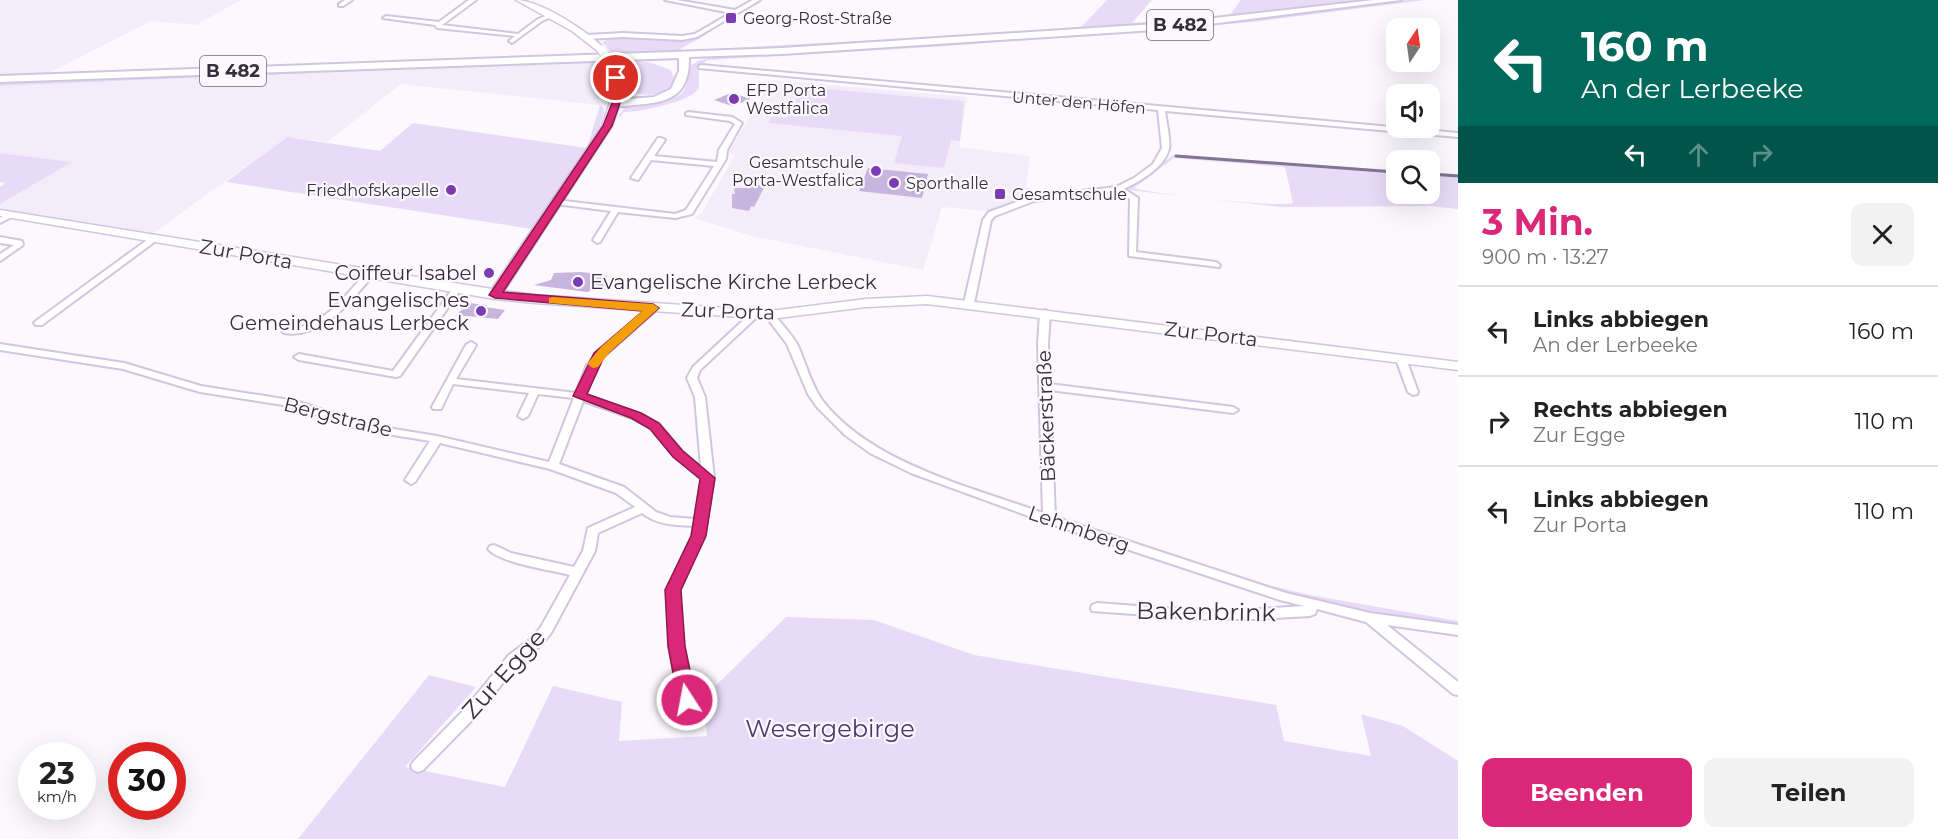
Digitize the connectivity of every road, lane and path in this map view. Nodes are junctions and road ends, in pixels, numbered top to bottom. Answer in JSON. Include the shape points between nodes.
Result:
{"nodes":[{"id":1,"x":349,"y":0,"type":"edge"},
{"id":2,"x":473,"y":0,"type":"edge"},
{"id":3,"x":520,"y":0,"type":"edge"},
{"id":4,"x":668,"y":0,"type":"edge"},
{"id":5,"x":757,"y":0,"type":"edge"},
{"id":6,"x":1397,"y":0,"type":"edge"},
{"id":7,"x":341,"y":5,"type":"dead end"},
{"id":8,"x":736,"y":12,"type":"junction"},
{"id":9,"x":551,"y":16,"type":"junction"},
{"id":10,"x":386,"y":18,"type":"dead end"},
{"id":11,"x":439,"y":24,"type":"junction"},
{"id":12,"x":515,"y":34,"type":"dead end"},
{"id":13,"x":587,"y":38,"type":"junction"},
{"id":14,"x":512,"y":41,"type":"dead end"},
{"id":15,"x":602,"y":54,"type":"junction"},
{"id":16,"x":680,"y":67,"type":"junction"},
{"id":17,"x":701,"y":67,"type":"dead end"},
{"id":18,"x":0,"y":80,"type":"edge"},
{"id":19,"x":616,"y":100,"type":"junction"},
{"id":20,"x":1161,"y":109,"type":"junction"},
{"id":21,"x":688,"y":114,"type":"dead end"},
{"id":22,"x":1458,"y":135,"type":"edge"},
{"id":23,"x":661,"y":140,"type":"dead end"},
{"id":24,"x":650,"y":158,"type":"junction"},
{"id":25,"x":719,"y":164,"type":"junction"},
{"id":26,"x":635,"y":178,"type":"dead end"},
{"id":27,"x":1118,"y":189,"type":"junction"},
{"id":28,"x":556,"y":202,"type":"junction"},
{"id":29,"x":616,"y":209,"type":"junction"},
{"id":30,"x":4,"y":216,"type":"edge"},
{"id":31,"x":154,"y":238,"type":"junction"},
{"id":32,"x":0,"y":240,"type":"edge"},
{"id":33,"x":597,"y":240,"type":"dead end"},
{"id":34,"x":0,"y":258,"type":"edge"},
{"id":35,"x":1216,"y":265,"type":"dead end"},
{"id":36,"x":369,"y":274,"type":"junction"},
{"id":37,"x":457,"y":289,"type":"junction"},
{"id":38,"x":495,"y":295,"type":"junction"},
{"id":39,"x":969,"y":303,"type":"junction"},
{"id":40,"x":653,"y":308,"type":"junction"},
{"id":41,"x":1045,"y":313,"type":"junction"},
{"id":42,"x":754,"y":315,"type":"junction"},
{"id":43,"x":770,"y":315,"type":"junction"},
{"id":44,"x":39,"y":323,"type":"dead end"},
{"id":45,"x":287,"y":331,"type":"dead end"},
{"id":46,"x":471,"y":345,"type":"dead end"},
{"id":47,"x":0,"y":347,"type":"edge"},
{"id":48,"x":300,"y":357,"type":"dead end"},
{"id":49,"x":1401,"y":358,"type":"junction"},
{"id":50,"x":1458,"y":366,"type":"edge"},
{"id":51,"x":450,"y":381,"type":"junction"},
{"id":52,"x":1044,"y":386,"type":"junction"},
{"id":53,"x":535,"y":392,"type":"junction"},
{"id":54,"x":1413,"y":392,"type":"dead end"},
{"id":55,"x":579,"y":396,"type":"junction"},
{"id":56,"x":437,"y":407,"type":"dead end"},
{"id":57,"x":1233,"y":410,"type":"dead end"},
{"id":58,"x":523,"y":417,"type":"dead end"},
{"id":59,"x":437,"y":440,"type":"junction"},
{"id":60,"x":554,"y":466,"type":"junction"},
{"id":61,"x":708,"y":478,"type":"junction"},
{"id":62,"x":411,"y":480,"type":"dead end"},
{"id":63,"x":643,"y":508,"type":"junction"},
{"id":64,"x":1049,"y":519,"type":"junction"},
{"id":65,"x":701,"y":523,"type":"junction"},
{"id":66,"x":494,"y":549,"type":"dead end"},
{"id":67,"x":577,"y":572,"type":"junction"},
{"id":68,"x":1311,"y":605,"type":"junction"},
{"id":69,"x":1097,"y":608,"type":"dead end"},
{"id":70,"x":1370,"y":618,"type":"junction"},
{"id":71,"x":1458,"y":630,"type":"edge"},
{"id":72,"x":1458,"y":690,"type":"edge"},
{"id":73,"x":687,"y":700,"type":"dead end"},
{"id":74,"x":418,"y":766,"type":"dead end"}],
"edges":[{"from":1,"to":7,"type":"street"},
{"from":2,"to":11,"type":"street"},
{"from":3,"to":9,"type":"main road"},
{"from":4,"to":8,"type":"street"},
{"from":5,"to":8,"type":"street"},
{"from":6,"to":16,"type":"main road","number":"B 482","via":[[1093,32],[726,53]]},
{"from":8,"to":13,"type":"street","via":[[697,35],[682,38]]},
{"from":9,"to":13,"type":"main road"},
{"from":9,"to":14,"type":"street"},
{"from":10,"to":11,"type":"street"},
{"from":11,"to":12,"type":"street","via":[[441,28]]},
{"from":13,"to":15,"type":"main road"},
{"from":15,"to":16,"type":"main road","via":[[662,60]]},
{"from":15,"to":18,"type":"main road","number":"B 482"},
{"from":15,"to":19,"type":"main road","bridge":true,"via":[[612,65]]},
{"from":16,"to":19,"type":"main road","via":[[672,95],[663,99]]},
{"from":17,"to":20,"type":"street","name":"Unter den Höfen"},
{"from":19,"to":28,"type":"main road","via":[[608,126]]},
{"from":20,"to":22,"type":"street","name":"Unter den Höfen"},
{"from":20,"to":27,"type":"street","via":[[1166,148],[1163,157],[1137,180]]},
{"from":21,"to":25,"type":"street","via":[[739,123]]},
{"from":23,"to":24,"type":"street"},
{"from":24,"to":25,"type":"street"},
{"from":24,"to":26,"type":"street"},
{"from":25,"to":29,"type":"street","via":[[689,212],[682,216]]},
{"from":27,"to":35,"type":"street","via":[[1134,198],[1132,254]]},
{"from":27,"to":39,"type":"street","via":[[1033,199],[992,214],[987,220]]},
{"from":28,"to":29,"type":"street"},
{"from":28,"to":38,"type":"main road"},
{"from":29,"to":33,"type":"street"},
{"from":30,"to":31,"type":"main road","name":"Zur Porta"},
{"from":31,"to":36,"type":"main road","name":"Zur Porta"},
{"from":31,"to":44,"type":"street"},
{"from":32,"to":34,"type":"street","via":[[19,245]]},
{"from":36,"to":37,"type":"main road","name":"Zur Porta"},
{"from":36,"to":45,"type":"street","via":[[321,323],[302,332]]},
{"from":37,"to":38,"type":"main road","name":"Zur Porta"},
{"from":37,"to":48,"type":"street","via":[[396,374]]},
{"from":38,"to":40,"type":"main road","name":"Zur Porta"},
{"from":39,"to":41,"type":"main road","name":"Zur Porta"},
{"from":39,"to":43,"type":"main road","name":"Zur Porta","via":[[901,300]]},
{"from":40,"to":42,"type":"main road","name":"Zur Porta"},
{"from":40,"to":55,"type":"street","via":[[599,356]]},
{"from":41,"to":49,"type":"main road","name":"Zur Porta"},
{"from":41,"to":52,"type":"street","name":"Bäckerstraße"},
{"from":42,"to":43,"type":"main road","name":"Zur Porta"},
{"from":42,"to":61,"type":"street","via":[[696,369],[692,378],[700,397]]},
{"from":43,"to":64,"type":"street","name":"Lehmberg","via":[[792,344],[813,394],[849,433],[874,451],[915,471]]},
{"from":46,"to":51,"type":"street"},
{"from":47,"to":59,"type":"street","name":"Bergstraße","via":[[124,366],[200,389],[292,403],[367,428]]},
{"from":49,"to":50,"type":"main road","name":"Zur Porta"},
{"from":49,"to":54,"type":"street"},
{"from":51,"to":53,"type":"street"},
{"from":51,"to":56,"type":"street"},
{"from":52,"to":57,"type":"street"},
{"from":52,"to":64,"type":"street","name":"Bäckerstraße"},
{"from":53,"to":55,"type":"street"},
{"from":53,"to":58,"type":"street"},
{"from":55,"to":60,"type":"street"},
{"from":55,"to":61,"type":"street","via":[[655,426],[678,454]]},
{"from":59,"to":60,"type":"street","name":"Bergstraße"},
{"from":59,"to":62,"type":"street"},
{"from":60,"to":63,"type":"street","name":"Bergstraße","via":[[620,490]]},
{"from":61,"to":65,"type":"street"},
{"from":63,"to":65,"type":"street","name":"Bergstraße","via":[[669,521]]},
{"from":63,"to":67,"type":"street","name":"Zur Egge","via":[[592,531],[589,551]]},
{"from":64,"to":68,"type":"street","name":"Lehmberg"},
{"from":65,"to":73,"type":"street","via":[[673,590],[676,646]]},
{"from":66,"to":67,"type":"street","via":[[507,556]]},
{"from":67,"to":74,"type":"street","name":"Zur Egge","via":[[537,641],[514,659],[470,713]]},
{"from":68,"to":69,"type":"street","name":"Bakenbrink","via":[[1310,611],[1218,617]]},
{"from":68,"to":70,"type":"street","name":"Lehmberg"},
{"from":70,"to":71,"type":"street","name":"Lehmberg"},
{"from":70,"to":72,"type":"street"}]}
